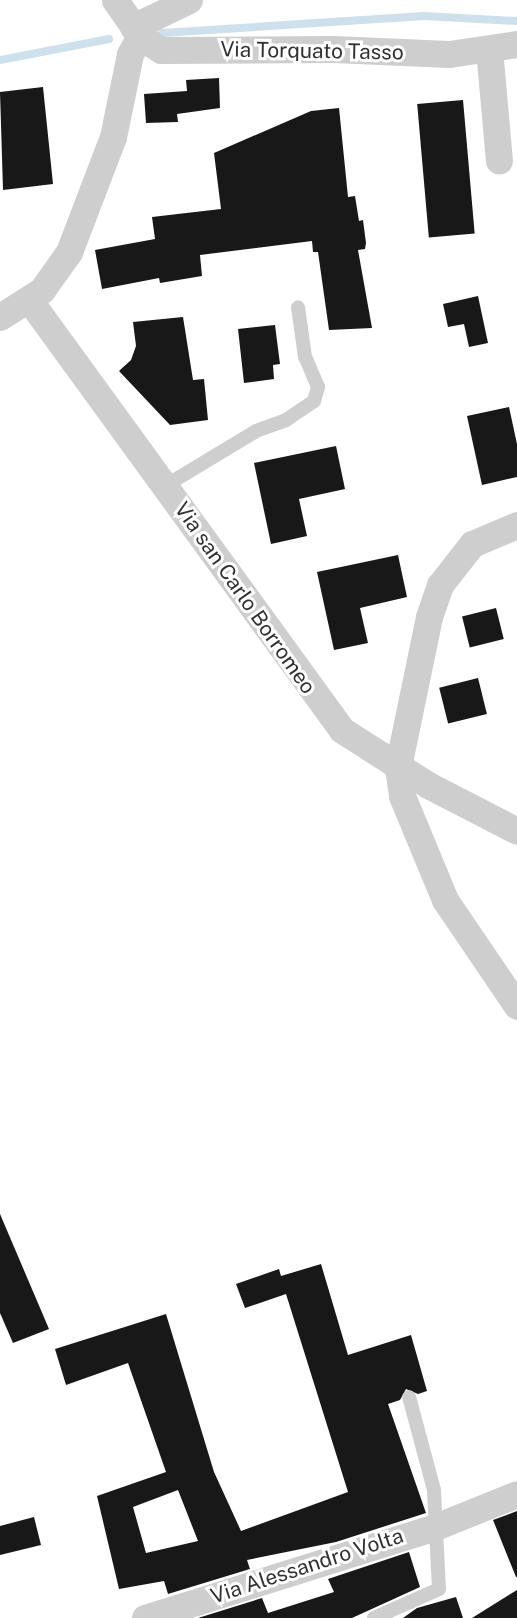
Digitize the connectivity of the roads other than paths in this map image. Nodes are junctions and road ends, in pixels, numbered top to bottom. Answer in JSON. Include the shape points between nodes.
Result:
{"nodes":[{"id":1,"x":115,"y":0,"type":"edge"},
{"id":2,"x":189,"y":0,"type":"edge"},
{"id":3,"x":136,"y":31,"type":"junction"},
{"id":4,"x":517,"y":44,"type":"edge"},
{"id":5,"x":489,"y":49,"type":"junction"},
{"id":6,"x":499,"y":161,"type":"dead end"},
{"id":7,"x":30,"y":301,"type":"junction"},
{"id":8,"x":298,"y":307,"type":"dead end"},
{"id":9,"x":0,"y":317,"type":"edge"},
{"id":10,"x":165,"y":486,"type":"junction"},
{"id":11,"x":517,"y":525,"type":"edge"},
{"id":12,"x":398,"y":767,"type":"junction"},
{"id":13,"x":517,"y":831,"type":"edge"},
{"id":14,"x":517,"y":1006,"type":"edge"},
{"id":15,"x":410,"y":1397,"type":"dead end"},
{"id":16,"x":517,"y":1494,"type":"edge"},
{"id":17,"x":435,"y":1527,"type":"junction"},
{"id":18,"x":145,"y":1618,"type":"edge"},
{"id":19,"x":374,"y":1618,"type":"edge"}],
"edges":[{"from":1,"to":3,"type":"street"},
{"from":2,"to":3,"type":"street"},
{"from":3,"to":5,"type":"street","name":"Via Torquato Tasso","via":[[161,50],[333,49],[449,54]]},
{"from":3,"to":7,"type":"street","via":[[112,137],[88,208],[56,273]]},
{"from":4,"to":5,"type":"street","name":"Via Torquato Tasso"},
{"from":5,"to":6,"type":"street"},
{"from":7,"to":9,"type":"street"},
{"from":7,"to":10,"type":"street","name":"Via san Carlo Borromeo"},
{"from":8,"to":10,"type":"lane","via":[[305,357],[318,387],[314,401],[286,420],[256,430]]},
{"from":10,"to":12,"type":"street","name":"Via san Carlo Borromeo","via":[[326,711],[353,739]]},
{"from":11,"to":12,"type":"street","via":[[472,544],[440,585],[429,617]]},
{"from":12,"to":13,"type":"street","name":"Via san Carlo Borromeo"},
{"from":12,"to":14,"type":"street","via":[[402,796],[445,900]]},
{"from":15,"to":17,"type":"lane","via":[[434,1490]]},
{"from":16,"to":17,"type":"street","name":"Via Alessandro Volta"},
{"from":17,"to":18,"type":"street","name":"Via Alessandro Volta"},
{"from":17,"to":19,"type":"lane","via":[[439,1589]]}]}
